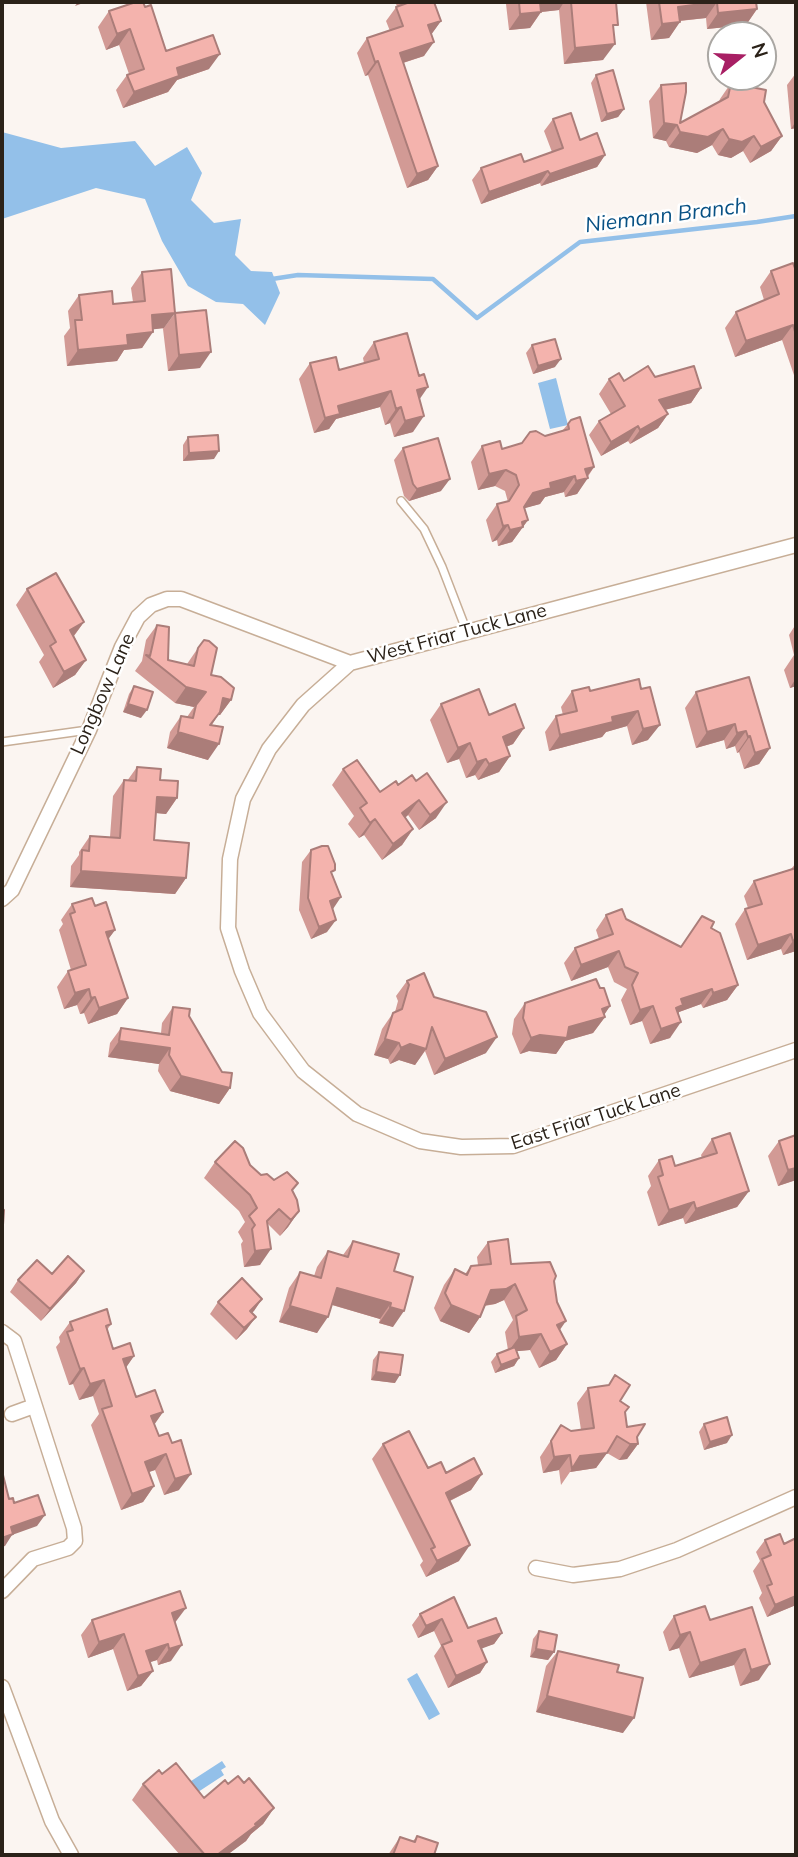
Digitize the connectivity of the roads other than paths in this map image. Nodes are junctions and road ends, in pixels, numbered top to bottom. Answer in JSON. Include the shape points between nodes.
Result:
{"nodes":[{"id":1,"x":401,"y":501,"type":"dead end"},
{"id":2,"x":796,"y":545,"type":"edge"},
{"id":3,"x":467,"y":632,"type":"junction"},
{"id":4,"x":350,"y":663,"type":"junction"},
{"id":5,"x":89,"y":730,"type":"junction"},
{"id":6,"x":2,"y":742,"type":"edge"},
{"id":7,"x":2,"y":898,"type":"edge"},
{"id":8,"x":796,"y":1050,"type":"edge"},
{"id":9,"x":292,"y":1056,"type":"joint"},
{"id":10,"x":2,"y":1332,"type":"edge"},
{"id":11,"x":34,"y":1406,"type":"junction"},
{"id":12,"x":12,"y":1414,"type":"dead end"},
{"id":13,"x":796,"y":1497,"type":"edge"},
{"id":14,"x":536,"y":1568,"type":"dead end"},
{"id":15,"x":2,"y":1591,"type":"edge"},
{"id":16,"x":2,"y":1687,"type":"edge"},
{"id":17,"x":71,"y":1855,"type":"edge"}],
"edges":[{"from":1,"to":3,"type":"lane","via":[[424,529]]},
{"from":2,"to":3,"type":"street","name":"West Friar Tuck Lane"},
{"from":3,"to":4,"type":"street","name":"West Friar Tuck Lane"},
{"from":4,"to":5,"type":"street","name":"Longbow Lane","via":[[181,599],[167,599],[138,617]]},
{"from":4,"to":9,"type":"street","name":"West Friar Tuck Lane","via":[[303,705],[269,749],[243,799],[230,859],[228,928],[260,1013]]},
{"from":5,"to":6,"type":"lane"},
{"from":5,"to":7,"type":"street","name":"Longbow Lane","via":[[12,890]]},
{"from":8,"to":9,"type":"street","name":"East Friar Tuck Lane","via":[[513,1146],[461,1147],[421,1141],[357,1114],[303,1071]]},
{"from":10,"to":11,"type":"street","via":[[14,1341]]},
{"from":11,"to":12,"type":"street"},
{"from":11,"to":15,"type":"street","via":[[75,1541],[68,1548],[33,1559]]},
{"from":13,"to":14,"type":"street","via":[[677,1550],[620,1569],[573,1575]]},
{"from":16,"to":17,"type":"street","via":[[52,1821]]}]}
